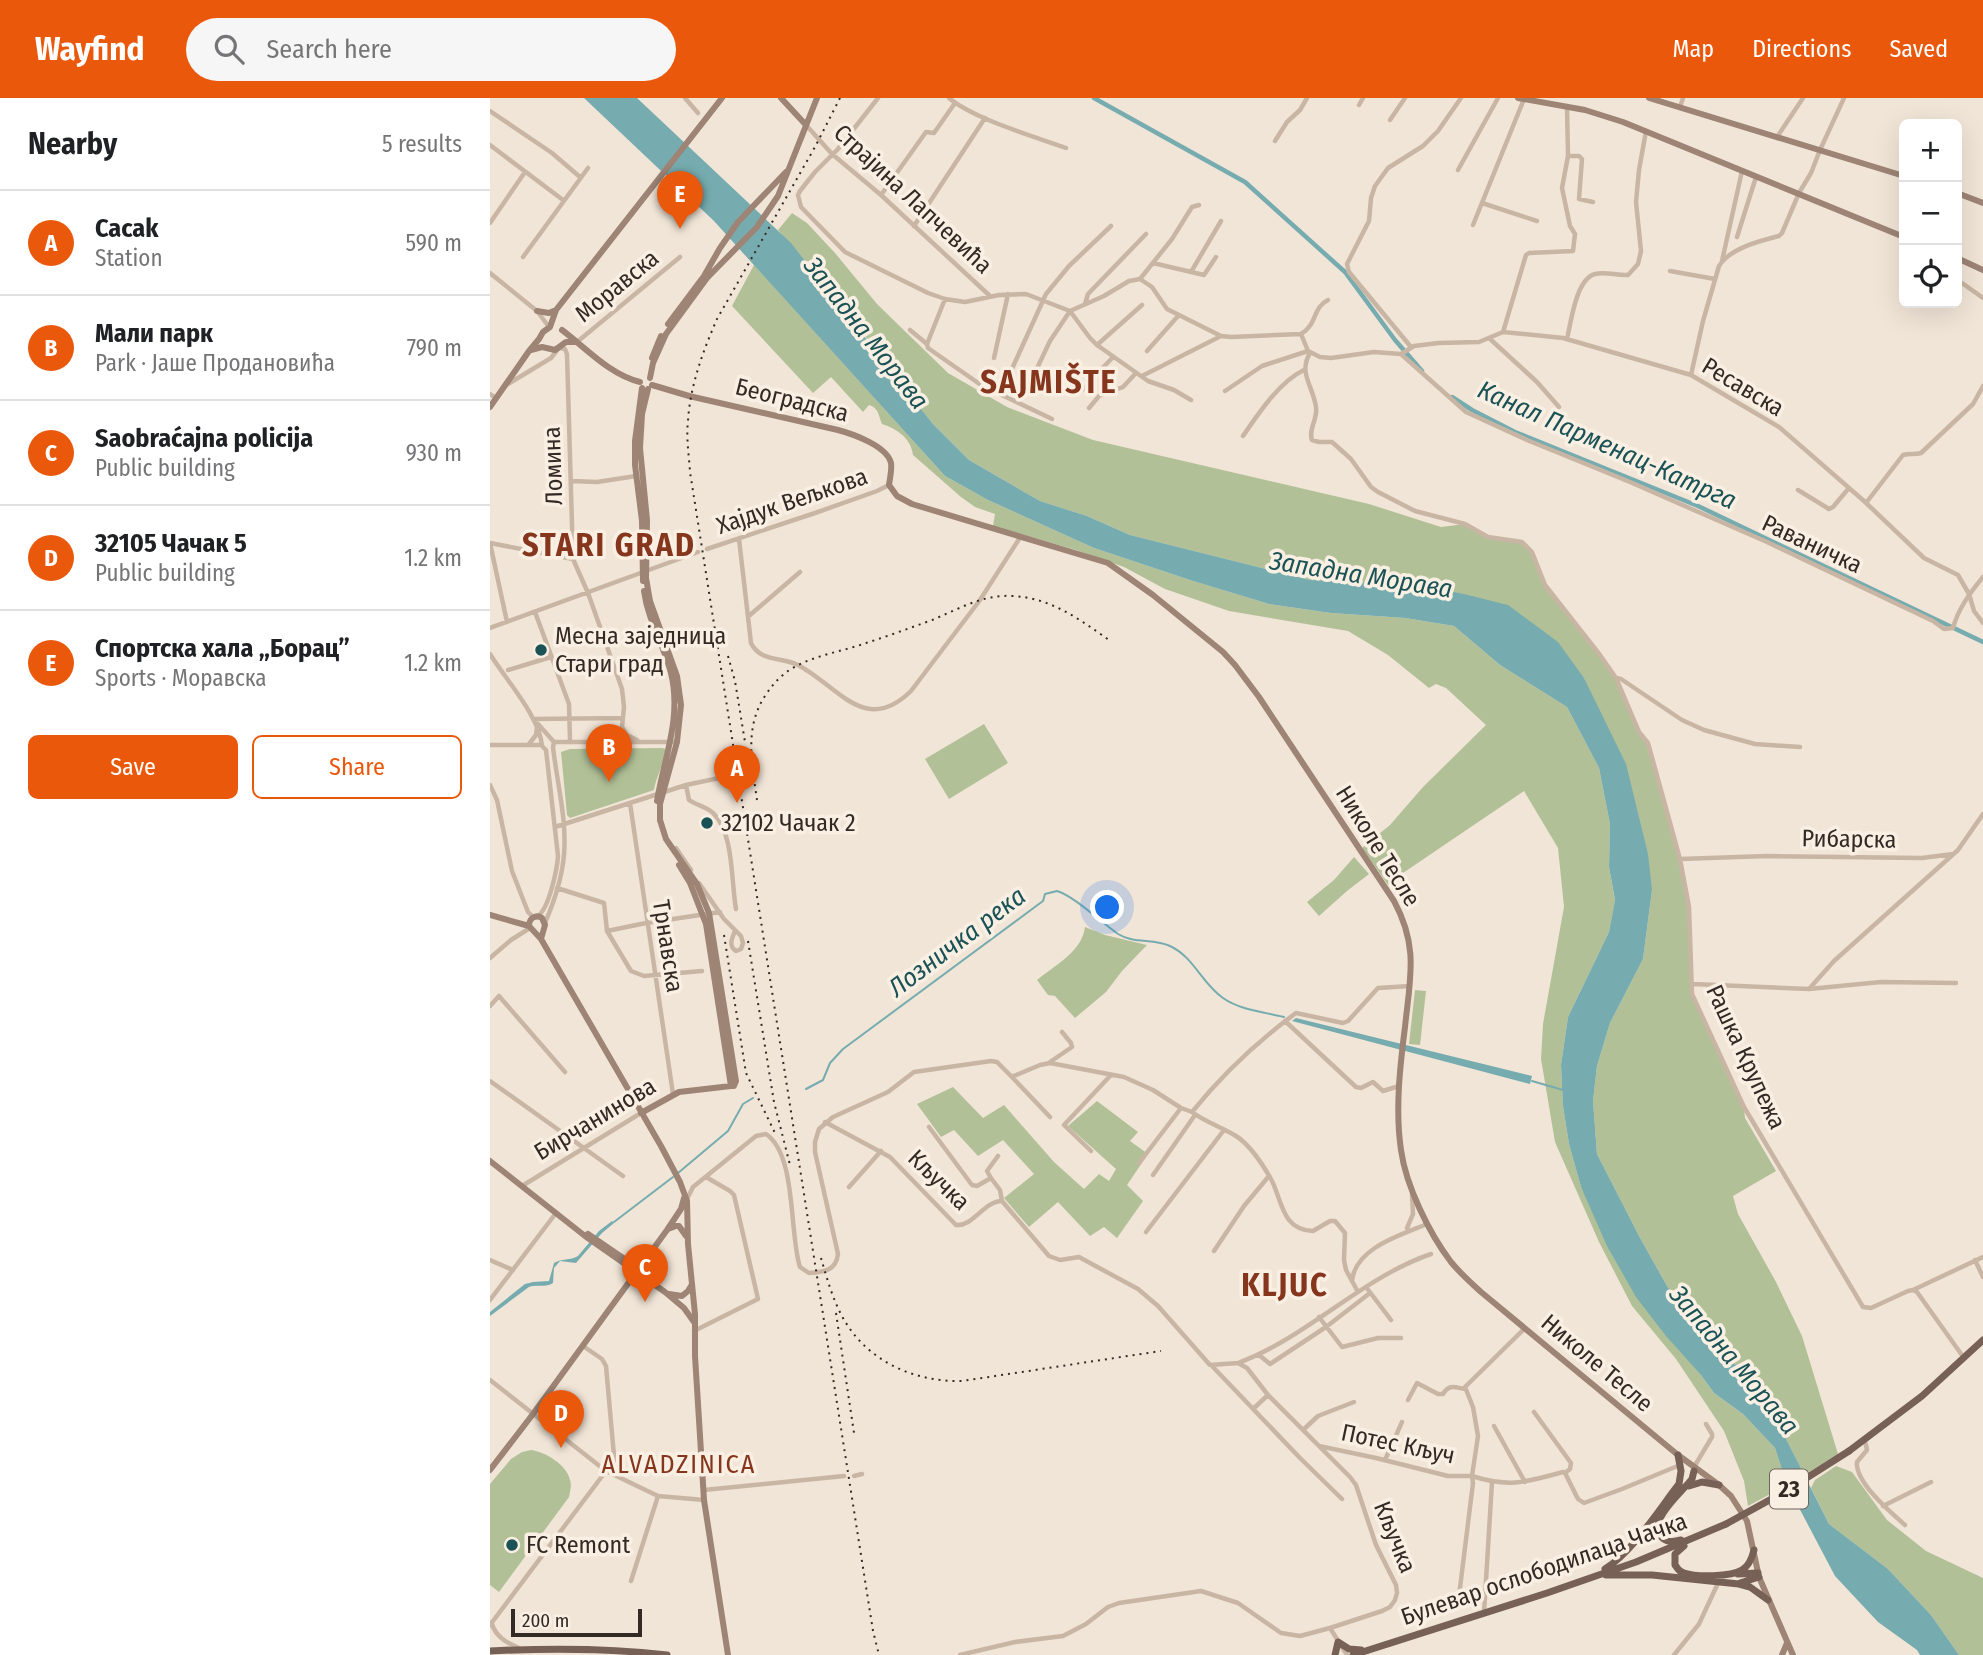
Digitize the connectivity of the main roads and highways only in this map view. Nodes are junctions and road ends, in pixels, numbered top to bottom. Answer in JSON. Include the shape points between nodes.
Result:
{"nodes":[{"id":1,"x":722,"y":98,"type":"edge"},
{"id":2,"x":781,"y":98,"type":"edge"},
{"id":3,"x":817,"y":98,"type":"edge"},
{"id":4,"x":1518,"y":98,"type":"edge"},
{"id":5,"x":1525,"y":98,"type":"edge"},
{"id":6,"x":1649,"y":98,"type":"edge"},
{"id":7,"x":806,"y":125,"type":"junction"},
{"id":8,"x":1899,"y":174,"type":"edge"},
{"id":9,"x":780,"y":181,"type":"junction"},
{"id":10,"x":1962,"y":195,"type":"edge"},
{"id":11,"x":1983,"y":202,"type":"edge"},
{"id":12,"x":1899,"y":235,"type":"edge"},
{"id":13,"x":1962,"y":260,"type":"edge"},
{"id":14,"x":1983,"y":270,"type":"edge"},
{"id":15,"x":705,"y":277,"type":"junction"},
{"id":16,"x":558,"y":309,"type":"junction"},
{"id":17,"x":537,"y":312,"type":"road end"},
{"id":18,"x":561,"y":329,"type":"junction"},
{"id":19,"x":546,"y":330,"type":"junction"},
{"id":20,"x":577,"y":342,"type":"junction"},
{"id":21,"x":561,"y":347,"type":"junction"},
{"id":22,"x":547,"y":348,"type":"junction"},
{"id":23,"x":529,"y":351,"type":"junction"},
{"id":24,"x":647,"y":383,"type":"junction"},
{"id":25,"x":493,"y":396,"type":"edge"},
{"id":26,"x":490,"y":407,"type":"edge"},
{"id":27,"x":640,"y":476,"type":"junction"},
{"id":28,"x":889,"y":485,"type":"joint"},
{"id":29,"x":644,"y":572,"type":"junction"},
{"id":30,"x":490,"y":915,"type":"edge"},
{"id":31,"x":544,"y":926,"type":"junction"},
{"id":32,"x":531,"y":928,"type":"junction"},
{"id":33,"x":541,"y":939,"type":"junction"},
{"id":34,"x":641,"y":1113,"type":"junction"},
{"id":35,"x":490,"y":1161,"type":"edge"},
{"id":36,"x":683,"y":1191,"type":"junction"},
{"id":37,"x":572,"y":1225,"type":"junction"},
{"id":38,"x":667,"y":1230,"type":"junction"},
{"id":39,"x":688,"y":1243,"type":"junction"},
{"id":40,"x":644,"y":1261,"type":"junction"},
{"id":41,"x":624,"y":1265,"type":"junction"},
{"id":42,"x":635,"y":1272,"type":"junction"},
{"id":43,"x":648,"y":1280,"type":"junction"},
{"id":44,"x":627,"y":1284,"type":"junction"},
{"id":45,"x":692,"y":1284,"type":"junction"},
{"id":46,"x":665,"y":1292,"type":"junction"},
{"id":47,"x":695,"y":1327,"type":"junction"},
{"id":48,"x":1983,"y":1340,"type":"edge"},
{"id":49,"x":1678,"y":1455,"type":"junction"},
{"id":50,"x":1695,"y":1469,"type":"junction"},
{"id":51,"x":490,"y":1470,"type":"edge"},
{"id":52,"x":1719,"y":1485,"type":"junction"},
{"id":53,"x":1682,"y":1486,"type":"junction"},
{"id":54,"x":1692,"y":1538,"type":"junction"},
{"id":55,"x":1754,"y":1550,"type":"junction"},
{"id":56,"x":1735,"y":1573,"type":"junction"},
{"id":57,"x":1601,"y":1574,"type":"junction"},
{"id":58,"x":1759,"y":1575,"type":"junction"},
{"id":59,"x":1739,"y":1584,"type":"junction"},
{"id":60,"x":1768,"y":1600,"type":"junction"},
{"id":61,"x":1787,"y":1643,"type":"junction"},
{"id":62,"x":490,"y":1651,"type":"edge"},
{"id":63,"x":1367,"y":1652,"type":"edge"},
{"id":64,"x":656,"y":1654,"type":"edge"},
{"id":65,"x":667,"y":1655,"type":"edge"},
{"id":66,"x":728,"y":1655,"type":"edge"},
{"id":67,"x":1335,"y":1655,"type":"edge"},
{"id":68,"x":1353,"y":1655,"type":"edge"},
{"id":69,"x":1782,"y":1655,"type":"edge"},
{"id":70,"x":1793,"y":1655,"type":"edge"}],
"edges":[{"from":1,"to":16,"type":"main road"},
{"from":2,"to":7,"type":"main road","name":"Страјина Лапчевића"},
{"from":3,"to":7,"type":"main road"},
{"from":4,"to":5,"type":"main road"},
{"from":5,"to":12,"type":"main road","via":[[1594,113],[1646,131]]},
{"from":6,"to":8,"type":"main road"},
{"from":7,"to":9,"type":"main road"},
{"from":9,"to":15,"type":"main road","via":[[738,222]]},
{"from":9,"to":15,"type":"main road","via":[[778,196],[757,227]]},
{"from":10,"to":11,"type":"main road"},
{"from":13,"to":14,"type":"main road"},
{"from":15,"to":24,"type":"main road","via":[[666,334]]},
{"from":16,"to":17,"type":"main road"},
{"from":16,"to":18,"type":"main road","via":[[556,321]]},
{"from":16,"to":19,"type":"main road"},
{"from":18,"to":19,"type":"main road"},
{"from":18,"to":20,"type":"main road"},
{"from":18,"to":21,"type":"main road","via":[[565,337]]},
{"from":19,"to":22,"type":"main road","via":[[542,342]]},
{"from":19,"to":23,"type":"main road"},
{"from":20,"to":21,"type":"main road"},
{"from":20,"to":24,"type":"main road","via":[[620,374]]},
{"from":21,"to":22,"type":"main road"},
{"from":22,"to":23,"type":"main road"},
{"from":23,"to":25,"type":"main road"},
{"from":24,"to":27,"type":"main road"},
{"from":24,"to":28,"type":"main road","name":"Београдска","via":[[857,436],[888,456]]},
{"from":25,"to":26,"type":"main road"},
{"from":27,"to":29,"type":"main road"},
{"from":27,"to":29,"type":"main road","via":[[647,520]]},
{"from":28,"to":49,"type":"main road","name":"Николе Тесле","via":[[912,504],[1108,563],[1235,665],[1394,901],[1409,937],[1412,959],[1398,1118],[1401,1152],[1424,1217],[1461,1273]]},
{"from":29,"to":34,"type":"main road","name":"Бирчанинова","via":[[648,613],[673,682],[675,707],[674,741],[657,824],[706,913],[731,1086],[673,1094]]},
{"from":30,"to":32,"type":"main road"},
{"from":31,"to":32,"type":"main road","via":[[538,932]]},
{"from":31,"to":32,"type":"main road","via":[[542,918],[536,917],[530,920]]},
{"from":31,"to":33,"type":"main road"},
{"from":32,"to":33,"type":"main road"},
{"from":33,"to":34,"type":"main road"},
{"from":34,"to":36,"type":"main road"},
{"from":35,"to":37,"type":"main road"},
{"from":36,"to":38,"type":"main road","via":[[681,1209]]},
{"from":36,"to":39,"type":"main road"},
{"from":37,"to":40,"type":"main road","via":[[629,1262]]},
{"from":37,"to":41,"type":"main road"},
{"from":38,"to":39,"type":"main road","via":[[680,1226]]},
{"from":38,"to":40,"type":"main road"},
{"from":39,"to":45,"type":"main road"},
{"from":40,"to":42,"type":"main road"},
{"from":40,"to":43,"type":"main road","via":[[642,1269]]},
{"from":41,"to":42,"type":"main road"},
{"from":41,"to":44,"type":"main road"},
{"from":42,"to":43,"type":"main road"},
{"from":42,"to":44,"type":"main road"},
{"from":43,"to":44,"type":"main road"},
{"from":43,"to":46,"type":"main road"},
{"from":44,"to":51,"type":"main road"},
{"from":45,"to":46,"type":"main road","via":[[682,1296]]},
{"from":45,"to":47,"type":"main road"},
{"from":46,"to":47,"type":"main road","via":[[684,1308]]},
{"from":47,"to":66,"type":"main road","via":[[704,1500]]},
{"from":48,"to":54,"type":"main road","name":"Булевар ослободилаца Чачка","number":"23","bridge":true,"via":[[1865,1441],[1796,1485]]},
{"from":49,"to":50,"type":"main road","name":"Николе Тесле"},
{"from":49,"to":53,"type":"main road"},
{"from":50,"to":52,"type":"main road","name":"Николе Тесле"},
{"from":50,"to":53,"type":"main road","via":[[1692,1479]]},
{"from":52,"to":53,"type":"main road"},
{"from":52,"to":55,"type":"main road","name":"Николе Тесле","via":[[1746,1521]]},
{"from":53,"to":54,"type":"main road","via":[[1661,1516],[1658,1530],[1669,1541]]},
{"from":53,"to":57,"type":"main road"},
{"from":54,"to":56,"type":"main road","via":[[1676,1553],[1674,1563],[1679,1570],[1698,1575]]},
{"from":54,"to":57,"type":"main road","name":"Булевар ослободилаца Чачка","number":"23"},
{"from":55,"to":56,"type":"main road","via":[[1747,1566]]},
{"from":55,"to":58,"type":"main road","name":"Николе Тесле"},
{"from":56,"to":58,"type":"main road"},
{"from":57,"to":59,"type":"main road","via":[[1652,1574]]},
{"from":57,"to":63,"type":"main road","name":"Булевар ослободилаца Чачка","number":"23"},
{"from":58,"to":59,"type":"main road"},
{"from":58,"to":60,"type":"main road","name":"Николе Тесле"},
{"from":59,"to":60,"type":"main road"},
{"from":60,"to":61,"type":"main road","name":"Николе Тесле"},
{"from":61,"to":69,"type":"main road"},
{"from":61,"to":70,"type":"main road","name":"Николе Тесле"},
{"from":62,"to":64,"type":"main road"},
{"from":63,"to":67,"type":"main road","via":[[1338,1642]]},
{"from":63,"to":68,"type":"main road","name":"Булевар ослободилаца Чачка","number":"23"},
{"from":64,"to":65,"type":"main road"}]}
